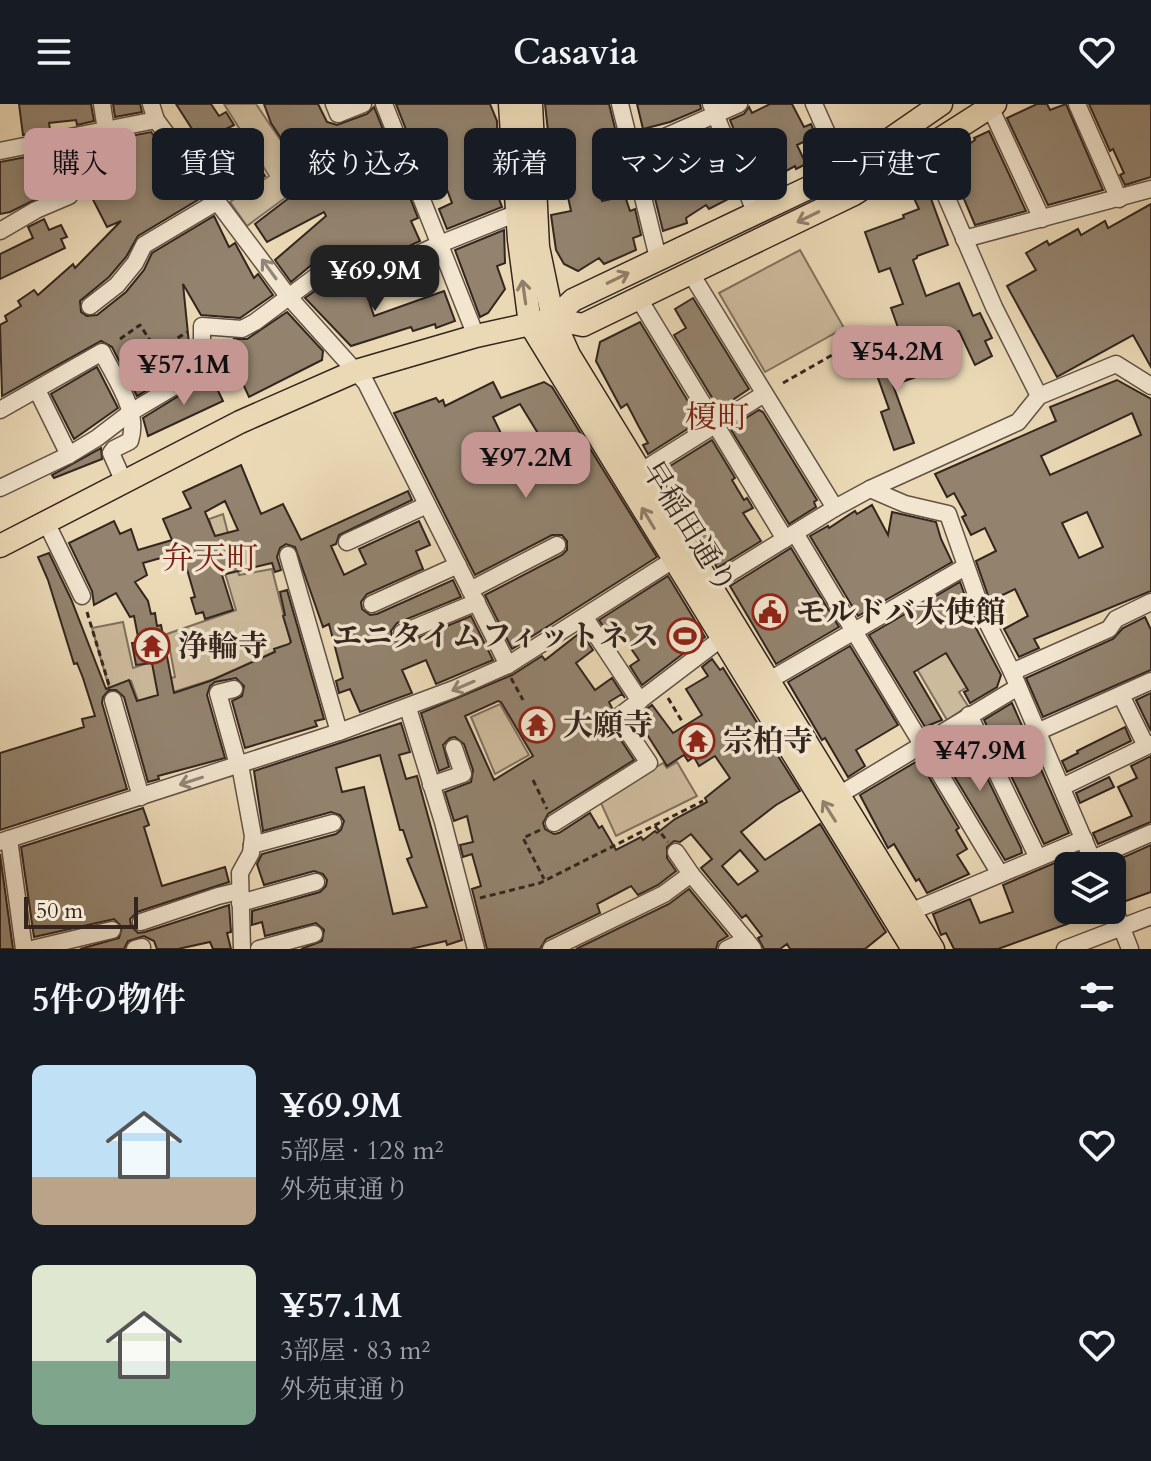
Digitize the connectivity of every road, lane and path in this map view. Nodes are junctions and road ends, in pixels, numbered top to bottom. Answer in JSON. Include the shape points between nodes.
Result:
{"nodes":[{"id":1,"x":102,"y":104,"type":"edge"},
{"id":2,"x":334,"y":104,"type":"edge"},
{"id":3,"x":363,"y":104,"type":"edge"},
{"id":4,"x":384,"y":104,"type":"edge"},
{"id":5,"x":510,"y":104,"type":"edge"},
{"id":6,"x":531,"y":104,"type":"edge"},
{"id":7,"x":620,"y":104,"type":"edge"},
{"id":8,"x":739,"y":104,"type":"edge"},
{"id":9,"x":814,"y":104,"type":"edge"},
{"id":10,"x":941,"y":104,"type":"edge"},
{"id":11,"x":1077,"y":104,"type":"edge"},
{"id":12,"x":992,"y":106,"type":"edge"},
{"id":13,"x":713,"y":109,"type":"edge"},
{"id":14,"x":154,"y":112,"type":"edge"},
{"id":15,"x":106,"y":128,"type":"edge"},
{"id":16,"x":111,"y":128,"type":"edge"},
{"id":17,"x":626,"y":128,"type":"edge"},
{"id":18,"x":677,"y":128,"type":"edge"},
{"id":19,"x":825,"y":128,"type":"edge"},
{"id":20,"x":906,"y":128,"type":"edge"},
{"id":21,"x":959,"y":128,"type":"edge"},
{"id":22,"x":24,"y":146,"type":"edge"},
{"id":23,"x":0,"y":151,"type":"edge"},
{"id":24,"x":1151,"y":189,"type":"edge"},
{"id":25,"x":803,"y":191,"type":"edge"},
{"id":26,"x":1119,"y":199,"type":"junction"},
{"id":27,"x":60,"y":200,"type":"edge"},
{"id":28,"x":643,"y":200,"type":"edge"},
{"id":29,"x":841,"y":200,"type":"edge"},
{"id":30,"x":947,"y":200,"type":"edge"},
{"id":31,"x":218,"y":201,"type":"junction"},
{"id":32,"x":517,"y":213,"type":"junction"},
{"id":33,"x":756,"y":214,"type":"junction"},
{"id":34,"x":1042,"y":219,"type":"junction"},
{"id":35,"x":0,"y":231,"type":"edge"},
{"id":36,"x":964,"y":239,"type":"junction"},
{"id":37,"x":440,"y":244,"type":"junction"},
{"id":38,"x":658,"y":258,"type":"junction"},
{"id":39,"x":690,"y":272,"type":"junction"},
{"id":40,"x":288,"y":296,"type":"junction"},
{"id":41,"x":639,"y":299,"type":"junction"},
{"id":42,"x":90,"y":306,"type":"dead end"},
{"id":43,"x":553,"y":319,"type":"junction"},
{"id":44,"x":530,"y":324,"type":"junction"},
{"id":45,"x":202,"y":326,"type":"junction"},
{"id":46,"x":883,"y":333,"type":"dead end"},
{"id":47,"x":476,"y":336,"type":"junction"},
{"id":48,"x":120,"y":339,"type":"dead end"},
{"id":49,"x":356,"y":371,"type":"junction"},
{"id":50,"x":783,"y":383,"type":"dead end"},
{"id":51,"x":1151,"y":386,"type":"edge"},
{"id":52,"x":37,"y":390,"type":"junction"},
{"id":53,"x":764,"y":394,"type":"junction"},
{"id":54,"x":1039,"y":396,"type":"junction"},
{"id":55,"x":1,"y":409,"type":"edge"},
{"id":56,"x":131,"y":412,"type":"junction"},
{"id":57,"x":715,"y":424,"type":"junction"},
{"id":58,"x":69,"y":455,"type":"junction"},
{"id":59,"x":640,"y":472,"type":"junction"},
{"id":60,"x":124,"y":482,"type":"junction"},
{"id":61,"x":0,"y":488,"type":"edge"},
{"id":62,"x":870,"y":489,"type":"junction"},
{"id":63,"x":427,"y":505,"type":"junction"},
{"id":64,"x":835,"y":508,"type":"junction"},
{"id":65,"x":46,"y":522,"type":"junction"},
{"id":66,"x":790,"y":536,"type":"junction"},
{"id":67,"x":347,"y":542,"type":"dead end"},
{"id":68,"x":557,"y":545,"type":"dead end"},
{"id":69,"x":0,"y":546,"type":"edge"},
{"id":70,"x":288,"y":555,"type":"dead end"},
{"id":71,"x":673,"y":560,"type":"junction"},
{"id":72,"x":458,"y":565,"type":"junction"},
{"id":73,"x":965,"y":567,"type":"junction"},
{"id":74,"x":709,"y":586,"type":"junction"},
{"id":75,"x":82,"y":596,"type":"joint"},
{"id":76,"x":474,"y":596,"type":"junction"},
{"id":77,"x":372,"y":604,"type":"dead end"},
{"id":78,"x":1149,"y":608,"type":"edge"},
{"id":79,"x":585,"y":618,"type":"junction"},
{"id":80,"x":854,"y":631,"type":"junction"},
{"id":81,"x":402,"y":633,"type":"dead end"},
{"id":82,"x":722,"y":638,"type":"junction"},
{"id":83,"x":507,"y":666,"type":"junction"},
{"id":84,"x":1015,"y":679,"type":"junction"},
{"id":85,"x":768,"y":681,"type":"junction"},
{"id":86,"x":1151,"y":681,"type":"edge"},
{"id":87,"x":234,"y":689,"type":"dead end"},
{"id":88,"x":1121,"y":695,"type":"junction"},
{"id":89,"x":666,"y":696,"type":"dead end"},
{"id":90,"x":113,"y":700,"type":"joint"},
{"id":91,"x":523,"y":700,"type":"dead end"},
{"id":92,"x":640,"y":701,"type":"junction"},
{"id":93,"x":408,"y":708,"type":"junction"},
{"id":94,"x":969,"y":715,"type":"junction"},
{"id":95,"x":683,"y":723,"type":"dead end"},
{"id":96,"x":339,"y":732,"type":"junction"},
{"id":97,"x":1037,"y":732,"type":"junction"},
{"id":98,"x":921,"y":743,"type":"junction"},
{"id":99,"x":1148,"y":745,"type":"edge"},
{"id":100,"x":454,"y":748,"type":"dead end"},
{"id":101,"x":239,"y":765,"type":"junction"},
{"id":102,"x":431,"y":785,"type":"junction"},
{"id":103,"x":1062,"y":787,"type":"junction"},
{"id":104,"x":839,"y":795,"type":"junction"},
{"id":105,"x":141,"y":797,"type":"junction"},
{"id":106,"x":703,"y":801,"type":"dead end"},
{"id":107,"x":333,"y":823,"type":"dead end"},
{"id":108,"x":554,"y":823,"type":"dead end"},
{"id":109,"x":655,"y":826,"type":"junction"},
{"id":110,"x":1151,"y":833,"type":"edge"},
{"id":111,"x":1084,"y":839,"type":"junction"},
{"id":112,"x":4,"y":840,"type":"edge"},
{"id":113,"x":252,"y":845,"type":"junction"},
{"id":114,"x":676,"y":852,"type":"joint"},
{"id":115,"x":1090,"y":852,"type":"edge"},
{"id":116,"x":1114,"y":852,"type":"edge"},
{"id":117,"x":1038,"y":858,"type":"junction"},
{"id":118,"x":691,"y":874,"type":"junction"},
{"id":119,"x":1000,"y":874,"type":"junction"},
{"id":120,"x":316,"y":882,"type":"dead end"},
{"id":121,"x":240,"y":897,"type":"junction"},
{"id":122,"x":464,"y":901,"type":"junction"},
{"id":123,"x":910,"y":912,"type":"junction"},
{"id":124,"x":1151,"y":916,"type":"edge"},
{"id":125,"x":141,"y":922,"type":"dead end"},
{"id":126,"x":1121,"y":924,"type":"edge"},
{"id":127,"x":1122,"y":927,"type":"junction"},
{"id":128,"x":112,"y":930,"type":"dead end"},
{"id":129,"x":314,"y":934,"type":"dead end"},
{"id":130,"x":749,"y":944,"type":"edge"},
{"id":131,"x":23,"y":948,"type":"edge"},
{"id":132,"x":472,"y":948,"type":"edge"},
{"id":133,"x":242,"y":949,"type":"edge"},
{"id":134,"x":259,"y":949,"type":"edge"},
{"id":135,"x":551,"y":949,"type":"edge"},
{"id":136,"x":727,"y":949,"type":"edge"},
{"id":137,"x":913,"y":949,"type":"edge"},
{"id":138,"x":933,"y":949,"type":"edge"},
{"id":139,"x":1065,"y":949,"type":"edge"},
{"id":140,"x":1130,"y":949,"type":"edge"}],
"edges":[{"from":1,"to":15,"type":"street"},
{"from":2,"to":3,"type":"street","via":[[338,114]]},
{"from":4,"to":37,"type":"street"},
{"from":5,"to":32,"type":"main road","name":"早稲田通り"},
{"from":6,"to":43,"type":"main road","name":"早稲田通り","via":[[538,247]]},
{"from":7,"to":17,"type":"street"},
{"from":8,"to":13,"type":"street"},
{"from":9,"to":19,"type":"street"},
{"from":10,"to":20,"type":"main road"},
{"from":11,"to":26,"type":"street"},
{"from":12,"to":21,"type":"main road"},
{"from":12,"to":34,"type":"street"},
{"from":13,"to":18,"type":"street"},
{"from":13,"to":33,"type":"street"},
{"from":14,"to":16,"type":"street"},
{"from":14,"to":31,"type":"street"},
{"from":22,"to":23,"type":"street"},
{"from":24,"to":26,"type":"street"},
{"from":25,"to":33,"type":"main road"},
{"from":26,"to":34,"type":"street"},
{"from":27,"to":35,"type":"street"},
{"from":28,"to":38,"type":"street"},
{"from":29,"to":39,"type":"main road","one_way":true},
{"from":30,"to":36,"type":"street"},
{"from":40,"to":31,"type":"street","one_way":true},
{"from":31,"to":42,"type":"street","via":[[144,245],[117,285]]},
{"from":32,"to":37,"type":"street"},
{"from":44,"to":32,"type":"main road","name":"早稲田通り","one_way":true},
{"from":33,"to":38,"type":"main road"},
{"from":34,"to":36,"type":"street"},
{"from":36,"to":54,"type":"street"},
{"from":37,"to":40,"type":"street","via":[[377,273],[318,275]]},
{"from":37,"to":47,"type":"street"},
{"from":43,"to":38,"type":"main road","one_way":true,"via":[[573,300]]},
{"from":39,"to":41,"type":"main road"},
{"from":39,"to":53,"type":"street"},
{"from":40,"to":45,"type":"street","via":[[242,329]]},
{"from":40,"to":49,"type":"street"},
{"from":41,"to":43,"type":"main road","via":[[583,325]]},
{"from":41,"to":57,"type":"street"},
{"from":43,"to":44,"type":"main road"},
{"from":43,"to":59,"type":"main road","name":"早稲田通り"},
{"from":44,"to":47,"type":"main road"},
{"from":71,"to":44,"type":"main road","name":"早稲田通り","one_way":true},
{"from":45,"to":48,"type":"path","via":[[157,351],[140,325]]},
{"from":45,"to":56,"type":"street","via":[[202,370]]},
{"from":46,"to":50,"type":"path"},
{"from":47,"to":49,"type":"main road"},
{"from":49,"to":60,"type":"main road","via":[[287,399]]},
{"from":49,"to":63,"type":"street"},
{"from":51,"to":54,"type":"street","via":[[1116,364]]},
{"from":52,"to":55,"type":"street"},
{"from":52,"to":56,"type":"street","via":[[102,352]]},
{"from":52,"to":58,"type":"street"},
{"from":53,"to":57,"type":"street"},
{"from":53,"to":64,"type":"street"},
{"from":54,"to":62,"type":"street","via":[[1018,422]]},
{"from":56,"to":58,"type":"street"},
{"from":56,"to":60,"type":"street","via":[[135,427],[130,441],[111,453]]},
{"from":57,"to":59,"type":"street"},
{"from":57,"to":66,"type":"street"},
{"from":58,"to":61,"type":"street"},
{"from":59,"to":74,"type":"main road","name":"早稲田通り"},
{"from":60,"to":65,"type":"main road"},
{"from":62,"to":64,"type":"street"},
{"from":62,"to":73,"type":"street","via":[[948,514]]},
{"from":63,"to":67,"type":"street"},
{"from":63,"to":72,"type":"street"},
{"from":64,"to":66,"type":"street"},
{"from":65,"to":69,"type":"main road"},
{"from":65,"to":75,"type":"street"},
{"from":66,"to":74,"type":"street"},
{"from":66,"to":80,"type":"street"},
{"from":68,"to":76,"type":"street"},
{"from":70,"to":96,"type":"street"},
{"from":71,"to":79,"type":"street"},
{"from":71,"to":82,"type":"main road","name":"早稲田通り"},
{"from":72,"to":76,"type":"street"},
{"from":72,"to":77,"type":"street"},
{"from":73,"to":80,"type":"street"},
{"from":73,"to":84,"type":"street"},
{"from":74,"to":85,"type":"main road","name":"早稲田通り"},
{"from":75,"to":90,"type":"path"},
{"from":76,"to":81,"type":"street"},
{"from":76,"to":83,"type":"street"},
{"from":78,"to":84,"type":"street","via":[[1116,619],[1109,629]]},
{"from":79,"to":83,"type":"street"},
{"from":79,"to":92,"type":"street"},
{"from":80,"to":85,"type":"street"},
{"from":80,"to":98,"type":"street"},
{"from":82,"to":92,"type":"street"},
{"from":137,"to":82,"type":"main road","name":"早稲田通り","one_way":true},
{"from":83,"to":91,"type":"path"},
{"from":83,"to":93,"type":"street","one_way":true},
{"from":84,"to":94,"type":"street"},
{"from":84,"to":97,"type":"street"},
{"from":85,"to":104,"type":"main road","name":"早稲田通り"},
{"from":86,"to":88,"type":"street"},
{"from":87,"to":101,"type":"street","via":[[218,693]]},
{"from":88,"to":97,"type":"street"},
{"from":88,"to":99,"type":"street"},
{"from":89,"to":95,"type":"path"},
{"from":90,"to":105,"type":"street"},
{"from":92,"to":108,"type":"street","via":[[618,717],[649,763]]},
{"from":93,"to":96,"type":"street"},
{"from":93,"to":102,"type":"street"},
{"from":94,"to":98,"type":"street"},
{"from":94,"to":117,"type":"street"},
{"from":96,"to":101,"type":"street"},
{"from":97,"to":103,"type":"street"},
{"from":98,"to":104,"type":"street"},
{"from":98,"to":119,"type":"street"},
{"from":99,"to":103,"type":"street"},
{"from":100,"to":102,"type":"street","via":[[463,774]]},
{"from":101,"to":105,"type":"street","one_way":true},
{"from":101,"to":113,"type":"street"},
{"from":102,"to":122,"type":"street"},
{"from":103,"to":111,"type":"street"},
{"from":104,"to":123,"type":"main road","name":"早稲田通り"},
{"from":105,"to":112,"type":"street"},
{"from":106,"to":109,"type":"path"},
{"from":107,"to":113,"type":"street"},
{"from":109,"to":114,"type":"path"},
{"from":109,"to":122,"type":"path","via":[[529,887]]},
{"from":110,"to":116,"type":"street"},
{"from":111,"to":115,"type":"street"},
{"from":111,"to":117,"type":"street"},
{"from":112,"to":131,"type":"street"},
{"from":113,"to":121,"type":"street","via":[[240,873]]},
{"from":114,"to":118,"type":"street"},
{"from":117,"to":119,"type":"street"},
{"from":118,"to":130,"type":"street"},
{"from":118,"to":135,"type":"street","via":[[664,894]]},
{"from":119,"to":123,"type":"street"},
{"from":120,"to":121,"type":"street"},
{"from":121,"to":125,"type":"street"},
{"from":121,"to":133,"type":"street"},
{"from":122,"to":132,"type":"street"},
{"from":123,"to":138,"type":"main road","name":"早稲田通り"},
{"from":124,"to":127,"type":"street"},
{"from":126,"to":127,"type":"street"},
{"from":127,"to":139,"type":"street"},
{"from":127,"to":140,"type":"street"},
{"from":128,"to":131,"type":"street"},
{"from":129,"to":134,"type":"street"},
{"from":130,"to":136,"type":"street"}]}
